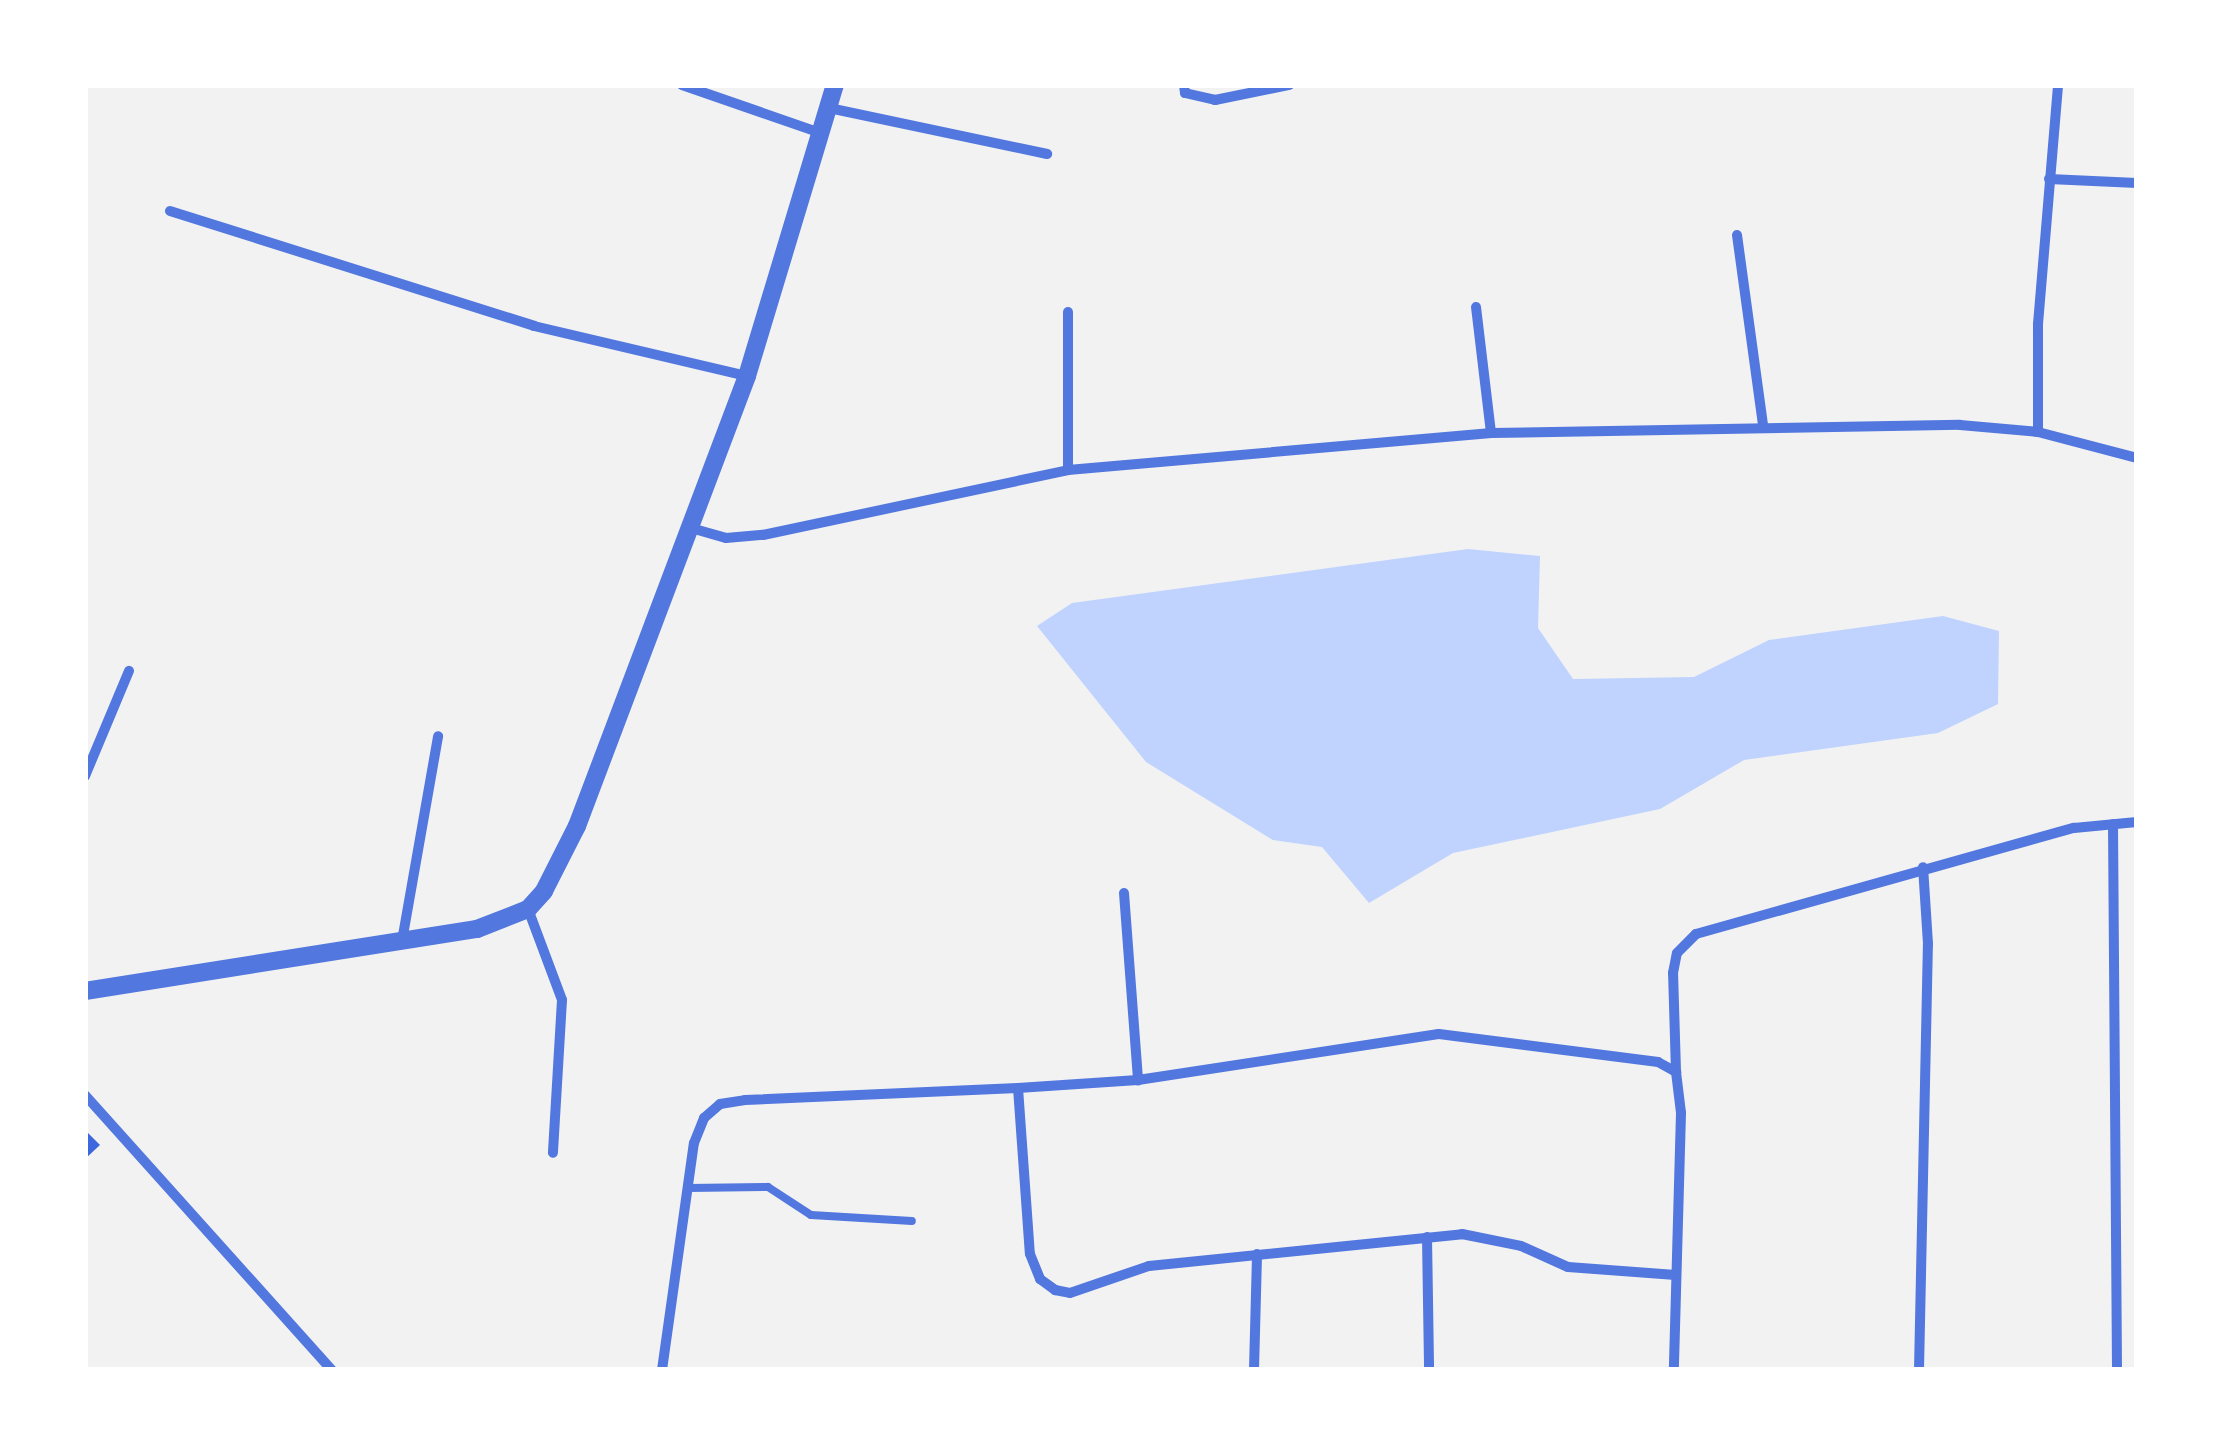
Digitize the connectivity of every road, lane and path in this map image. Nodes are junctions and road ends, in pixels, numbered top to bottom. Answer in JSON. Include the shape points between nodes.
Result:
{"nodes":[{"id":1,"x":682,"y":85,"type":"edge"},
{"id":2,"x":835,"y":85,"type":"edge"},
{"id":3,"x":1184,"y":85,"type":"edge"},
{"id":4,"x":1289,"y":85,"type":"edge"},
{"id":5,"x":2058,"y":85,"type":"edge"},
{"id":6,"x":829,"y":108,"type":"junction"},
{"id":7,"x":821,"y":133,"type":"junction"},
{"id":8,"x":1047,"y":154,"type":"dead end"},
{"id":9,"x":2049,"y":178,"type":"junction"},
{"id":10,"x":2137,"y":183,"type":"edge"},
{"id":11,"x":170,"y":211,"type":"dead end"},
{"id":12,"x":1737,"y":236,"type":"dead end"},
{"id":13,"x":1476,"y":307,"type":"dead end"},
{"id":14,"x":1068,"y":312,"type":"dead end"},
{"id":15,"x":747,"y":376,"type":"junction"},
{"id":16,"x":1764,"y":425,"type":"junction"},
{"id":17,"x":2038,"y":432,"type":"junction"},
{"id":18,"x":1491,"y":433,"type":"junction"},
{"id":19,"x":2137,"y":458,"type":"edge"},
{"id":20,"x":1068,"y":470,"type":"junction"},
{"id":21,"x":690,"y":528,"type":"junction"},
{"id":22,"x":129,"y":671,"type":"dead end"},
{"id":23,"x":438,"y":736,"type":"dead end"},
{"id":24,"x":85,"y":776,"type":"edge"},
{"id":25,"x":2137,"y":822,"type":"edge"},
{"id":26,"x":2113,"y":824,"type":"junction"},
{"id":27,"x":1923,"y":866,"type":"junction"},
{"id":28,"x":1124,"y":893,"type":"dead end"},
{"id":29,"x":528,"y":909,"type":"junction"},
{"id":30,"x":402,"y":941,"type":"junction"},
{"id":31,"x":85,"y":990,"type":"edge"},
{"id":32,"x":1676,"y":1072,"type":"junction"},
{"id":33,"x":1138,"y":1080,"type":"junction"},
{"id":34,"x":1018,"y":1088,"type":"junction"},
{"id":35,"x":85,"y":1095,"type":"edge"},
{"id":36,"x":554,"y":1153,"type":"dead end"},
{"id":37,"x":688,"y":1188,"type":"junction"},
{"id":38,"x":912,"y":1221,"type":"dead end"},
{"id":39,"x":1426,"y":1237,"type":"junction"},
{"id":40,"x":1257,"y":1254,"type":"junction"},
{"id":41,"x":1676,"y":1274,"type":"junction"},
{"id":42,"x":332,"y":1370,"type":"edge"},
{"id":43,"x":662,"y":1370,"type":"edge"},
{"id":44,"x":1254,"y":1370,"type":"edge"},
{"id":45,"x":1429,"y":1370,"type":"edge"},
{"id":46,"x":1674,"y":1370,"type":"edge"},
{"id":47,"x":1919,"y":1370,"type":"edge"},
{"id":48,"x":2117,"y":1370,"type":"edge"}],
"edges":[{"from":1,"to":7,"type":"street"},
{"from":2,"to":6,"type":"street"},
{"from":3,"to":4,"type":"street","via":[[1186,93],[1215,100]]},
{"from":5,"to":9,"type":"street"},
{"from":6,"to":7,"type":"street"},
{"from":6,"to":8,"type":"street"},
{"from":7,"to":15,"type":"street"},
{"from":9,"to":10,"type":"street"},
{"from":9,"to":17,"type":"street"},
{"from":11,"to":15,"type":"street","via":[[534,326]]},
{"from":12,"to":16,"type":"street"},
{"from":13,"to":18,"type":"street"},
{"from":14,"to":20,"type":"street"},
{"from":15,"to":21,"type":"street"},
{"from":16,"to":17,"type":"street","via":[[1960,425]]},
{"from":16,"to":18,"type":"street"},
{"from":17,"to":19,"type":"street"},
{"from":18,"to":20,"type":"street"},
{"from":20,"to":21,"type":"street","via":[[764,536],[726,538]]},
{"from":21,"to":29,"type":"street","via":[[578,826],[554,876]]},
{"from":22,"to":24,"type":"street"},
{"from":23,"to":30,"type":"street"},
{"from":25,"to":26,"type":"street"},
{"from":26,"to":27,"type":"street"},
{"from":26,"to":48,"type":"street"},
{"from":27,"to":32,"type":"street","via":[[1696,934],[1677,953],[1673,973]]},
{"from":27,"to":47,"type":"street","via":[[1928,944]]},
{"from":28,"to":33,"type":"street"},
{"from":29,"to":30,"type":"street","via":[[477,929]]},
{"from":29,"to":36,"type":"street","via":[[562,1000]]},
{"from":30,"to":31,"type":"street"},
{"from":32,"to":33,"type":"street","via":[[1658,1062],[1440,1034]]},
{"from":32,"to":41,"type":"street"},
{"from":33,"to":34,"type":"street"},
{"from":34,"to":37,"type":"street","via":[[720,1104],[704,1118],[694,1143]]},
{"from":34,"to":40,"type":"street","via":[[1030,1254],[1040,1279],[1055,1290],[1070,1293],[1149,1266]]},
{"from":35,"to":42,"type":"street"},
{"from":37,"to":38,"type":"lane","via":[[768,1187],[812,1215]]},
{"from":37,"to":43,"type":"street"},
{"from":39,"to":40,"type":"street"},
{"from":39,"to":41,"type":"street","via":[[1484,1236],[1568,1267]]},
{"from":39,"to":45,"type":"street"},
{"from":40,"to":44,"type":"street"},
{"from":41,"to":46,"type":"street"}]}
